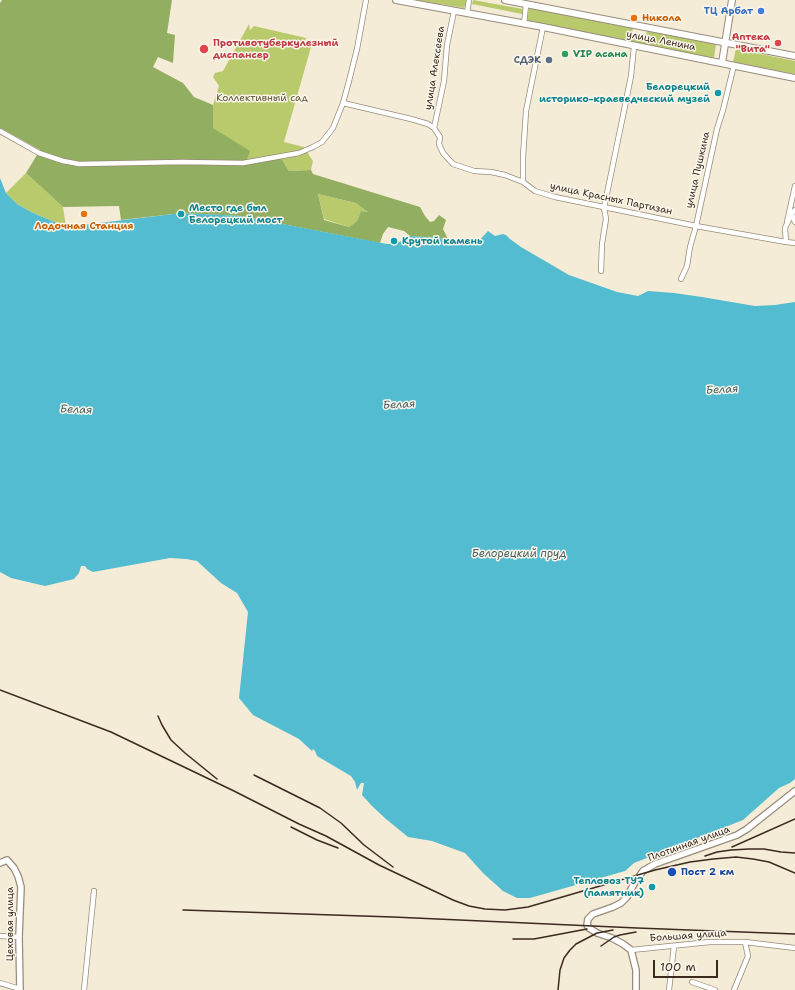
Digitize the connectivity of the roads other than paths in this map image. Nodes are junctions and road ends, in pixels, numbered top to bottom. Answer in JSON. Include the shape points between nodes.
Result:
{"nodes":[{"id":1,"x":366,"y":0,"type":"edge"},
{"id":2,"x":396,"y":0,"type":"edge"},
{"id":3,"x":469,"y":0,"type":"edge"},
{"id":4,"x":505,"y":0,"type":"edge"},
{"id":5,"x":732,"y":0,"type":"edge"},
{"id":6,"x":526,"y":4,"type":"junction"},
{"id":7,"x":454,"y":11,"type":"junction"},
{"id":8,"x":467,"y":14,"type":"junction"},
{"id":9,"x":524,"y":24,"type":"junction"},
{"id":10,"x":543,"y":27,"type":"junction"},
{"id":11,"x":726,"y":42,"type":"junction"},
{"id":12,"x":634,"y":46,"type":"junction"},
{"id":13,"x":795,"y":56,"type":"edge"},
{"id":14,"x":722,"y":63,"type":"junction"},
{"id":15,"x":734,"y":65,"type":"junction"},
{"id":16,"x":795,"y":78,"type":"edge"},
{"id":17,"x":343,"y":103,"type":"junction"},
{"id":18,"x":434,"y":128,"type":"junction"},
{"id":19,"x":0,"y":131,"type":"edge"},
{"id":20,"x":524,"y":182,"type":"junction"},
{"id":21,"x":795,"y":186,"type":"edge"},
{"id":22,"x":604,"y":208,"type":"junction"},
{"id":23,"x":794,"y":212,"type":"edge"},
{"id":24,"x":787,"y":222,"type":"junction"},
{"id":25,"x":795,"y":222,"type":"edge"},
{"id":26,"x":696,"y":226,"type":"junction"},
{"id":27,"x":786,"y":242,"type":"junction"},
{"id":28,"x":795,"y":243,"type":"edge"},
{"id":29,"x":601,"y":271,"type":"dead end"},
{"id":30,"x":681,"y":278,"type":"dead end"},
{"id":31,"x":795,"y":791,"type":"edge"},
{"id":32,"x":0,"y":863,"type":"edge"},
{"id":33,"x":94,"y":891,"type":"dead end"},
{"id":34,"x":0,"y":936,"type":"edge"},
{"id":35,"x":19,"y":937,"type":"junction"},
{"id":36,"x":745,"y":942,"type":"junction"},
{"id":37,"x":674,"y":946,"type":"junction"},
{"id":38,"x":795,"y":948,"type":"edge"},
{"id":39,"x":631,"y":950,"type":"junction"},
{"id":40,"x":692,"y":982,"type":"dead end"},
{"id":41,"x":0,"y":983,"type":"edge"},
{"id":42,"x":20,"y":990,"type":"edge"},
{"id":43,"x":84,"y":990,"type":"edge"},
{"id":44,"x":636,"y":990,"type":"edge"},
{"id":45,"x":669,"y":990,"type":"edge"},
{"id":46,"x":715,"y":990,"type":"edge"},
{"id":47,"x":734,"y":990,"type":"edge"}],
"edges":[{"from":1,"to":17,"type":"street"},
{"from":2,"to":7,"type":"main road","name":"улица Ленина"},
{"from":3,"to":8,"type":"street"},
{"from":4,"to":6,"type":"main road","name":"улица Ленина"},
{"from":5,"to":11,"type":"main road"},
{"from":6,"to":9,"type":"street"},
{"from":6,"to":11,"type":"main road","name":"улица Ленина"},
{"from":7,"to":8,"type":"main road","name":"улица Ленина"},
{"from":7,"to":18,"type":"street","name":"улица Алексеева"},
{"from":8,"to":9,"type":"main road","name":"улица Ленина"},
{"from":9,"to":10,"type":"main road","name":"улица Ленина"},
{"from":10,"to":12,"type":"main road","name":"улица Ленина"},
{"from":10,"to":20,"type":"street","via":[[526,111]]},
{"from":11,"to":13,"type":"main road","name":"улица Ленина"},
{"from":11,"to":14,"type":"main road"},
{"from":12,"to":14,"type":"main road","name":"улица Ленина"},
{"from":12,"to":22,"type":"street","via":[[631,76]]},
{"from":14,"to":15,"type":"main road","name":"улица Ленина"},
{"from":15,"to":16,"type":"main road","name":"улица Ленина"},
{"from":15,"to":26,"type":"street","name":"улица Пушкина"},
{"from":17,"to":18,"type":"street","name":"улица Алексеева","via":[[411,119]]},
{"from":17,"to":19,"type":"street","via":[[333,128],[322,142],[299,153],[243,163],[80,164],[39,153]]},
{"from":18,"to":20,"type":"street","name":"улица Красных Партизан","via":[[440,137],[439,144],[443,153],[453,164],[474,171],[505,174]]},
{"from":20,"to":22,"type":"street","name":"улица Красных Партизан","via":[[536,191],[554,197]]},
{"from":21,"to":24,"type":"street"},
{"from":22,"to":26,"type":"street","name":"улица Красных Партизан"},
{"from":22,"to":29,"type":"street","via":[[606,219]]},
{"from":23,"to":24,"type":"street"},
{"from":23,"to":25,"type":"street"},
{"from":24,"to":27,"type":"street"},
{"from":26,"to":27,"type":"street","name":"улица Красных Партизан"},
{"from":26,"to":30,"type":"street","name":"улица Пушкина","via":[[687,266]]},
{"from":27,"to":28,"type":"street","name":"улица Красных Партизан"},
{"from":31,"to":39,"type":"street","name":"Плотинная улица","via":[[737,835],[642,871],[622,903],[593,914],[588,919],[589,928],[624,944]]},
{"from":32,"to":35,"type":"street","name":"Цеховая улица","via":[[7,860],[14,868],[21,887]]},
{"from":33,"to":43,"type":"street"},
{"from":34,"to":35,"type":"street"},
{"from":35,"to":42,"type":"street","name":"Цеховая улица"},
{"from":36,"to":37,"type":"street","name":"Большая улица"},
{"from":36,"to":38,"type":"street","name":"Большая улица"},
{"from":36,"to":47,"type":"street","via":[[748,956]]},
{"from":37,"to":39,"type":"street","name":"Большая улица"},
{"from":37,"to":45,"type":"street"},
{"from":39,"to":44,"type":"street","via":[[636,970]]},
{"from":40,"to":46,"type":"street"},
{"from":41,"to":42,"type":"street"}]}
